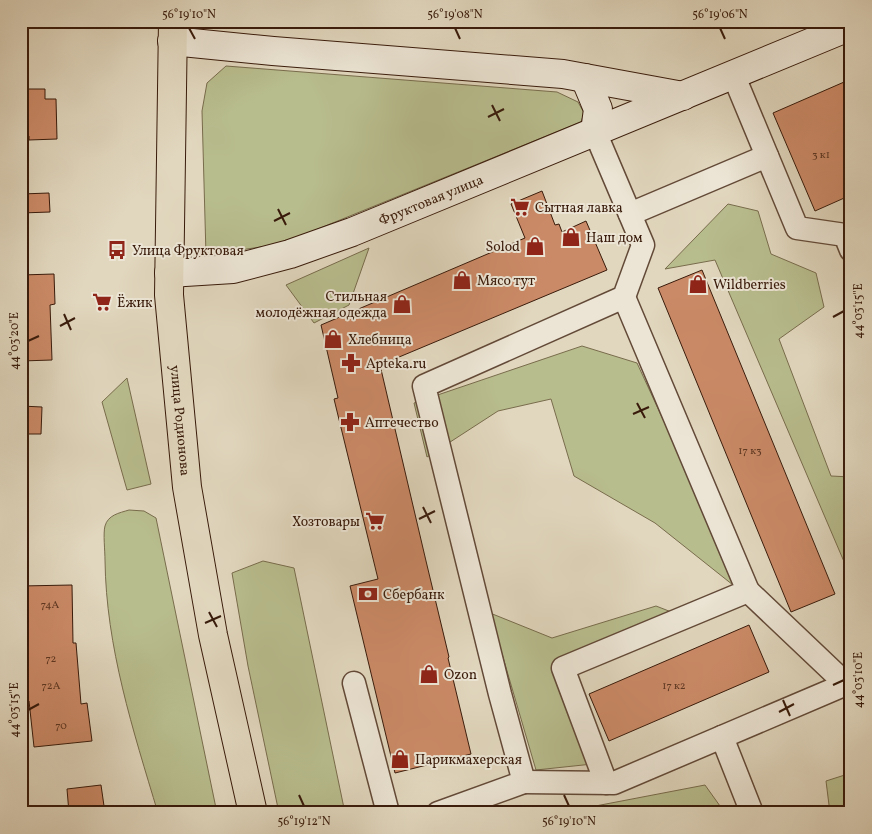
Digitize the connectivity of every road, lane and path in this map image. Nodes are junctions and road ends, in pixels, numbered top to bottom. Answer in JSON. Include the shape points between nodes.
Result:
{"nodes":[{"id":1,"x":851,"y":26,"type":"edge"},
{"id":2,"x":173,"y":31,"type":"edge"},
{"id":3,"x":733,"y":74,"type":"junction"},
{"id":4,"x":585,"y":78,"type":"junction"},
{"id":5,"x":683,"y":96,"type":"junction"},
{"id":6,"x":595,"y":132,"type":"junction"},
{"id":7,"x":767,"y":156,"type":"junction"},
{"id":8,"x":630,"y":214,"type":"junction"},
{"id":9,"x":851,"y":250,"type":"edge"},
{"id":10,"x":169,"y":272,"type":"junction"},
{"id":11,"x":624,"y":297,"type":"junction"},
{"id":12,"x":748,"y":591,"type":"junction"},
{"id":13,"x":354,"y":683,"type":"dead end"},
{"id":14,"x":848,"y":683,"type":"edge"},
{"id":15,"x":722,"y":737,"type":"junction"},
{"id":16,"x":524,"y":782,"type":"junction"},
{"id":17,"x":606,"y":783,"type":"junction"},
{"id":18,"x":253,"y":813,"type":"edge"},
{"id":19,"x":388,"y":813,"type":"edge"},
{"id":20,"x":438,"y":813,"type":"edge"},
{"id":21,"x":752,"y":813,"type":"edge"}],
"edges":[{"from":1,"to":3,"type":"street","name":"Фруктовая улица"},
{"from":2,"to":4,"type":"street","via":[[261,50]]},
{"from":2,"to":10,"type":"main road","name":"улица Родионова"},
{"from":3,"to":5,"type":"street","name":"Фруктовая улица"},
{"from":3,"to":7,"type":"street"},
{"from":4,"to":5,"type":"street"},
{"from":4,"to":6,"type":"street","via":[[598,109]]},
{"from":5,"to":6,"type":"street","name":"Фруктовая улица"},
{"from":6,"to":8,"type":"street"},
{"from":6,"to":10,"type":"street","name":"Фруктовая улица","via":[[352,232],[290,254],[233,269]]},
{"from":7,"to":8,"type":"street"},
{"from":7,"to":9,"type":"street","via":[[797,228],[844,235]]},
{"from":8,"to":11,"type":"street","via":[[643,245]]},
{"from":10,"to":18,"type":"main road","name":"улица Родионова","via":[[187,487],[213,635]]},
{"from":11,"to":12,"type":"street"},
{"from":11,"to":16,"type":"street","via":[[424,386]]},
{"from":12,"to":14,"type":"street"},
{"from":12,"to":17,"type":"street","via":[[563,668]]},
{"from":13,"to":19,"type":"street"},
{"from":14,"to":15,"type":"street"},
{"from":15,"to":17,"type":"street","via":[[614,783]]},
{"from":15,"to":21,"type":"street"},
{"from":16,"to":17,"type":"street"},
{"from":16,"to":20,"type":"street"}]}
